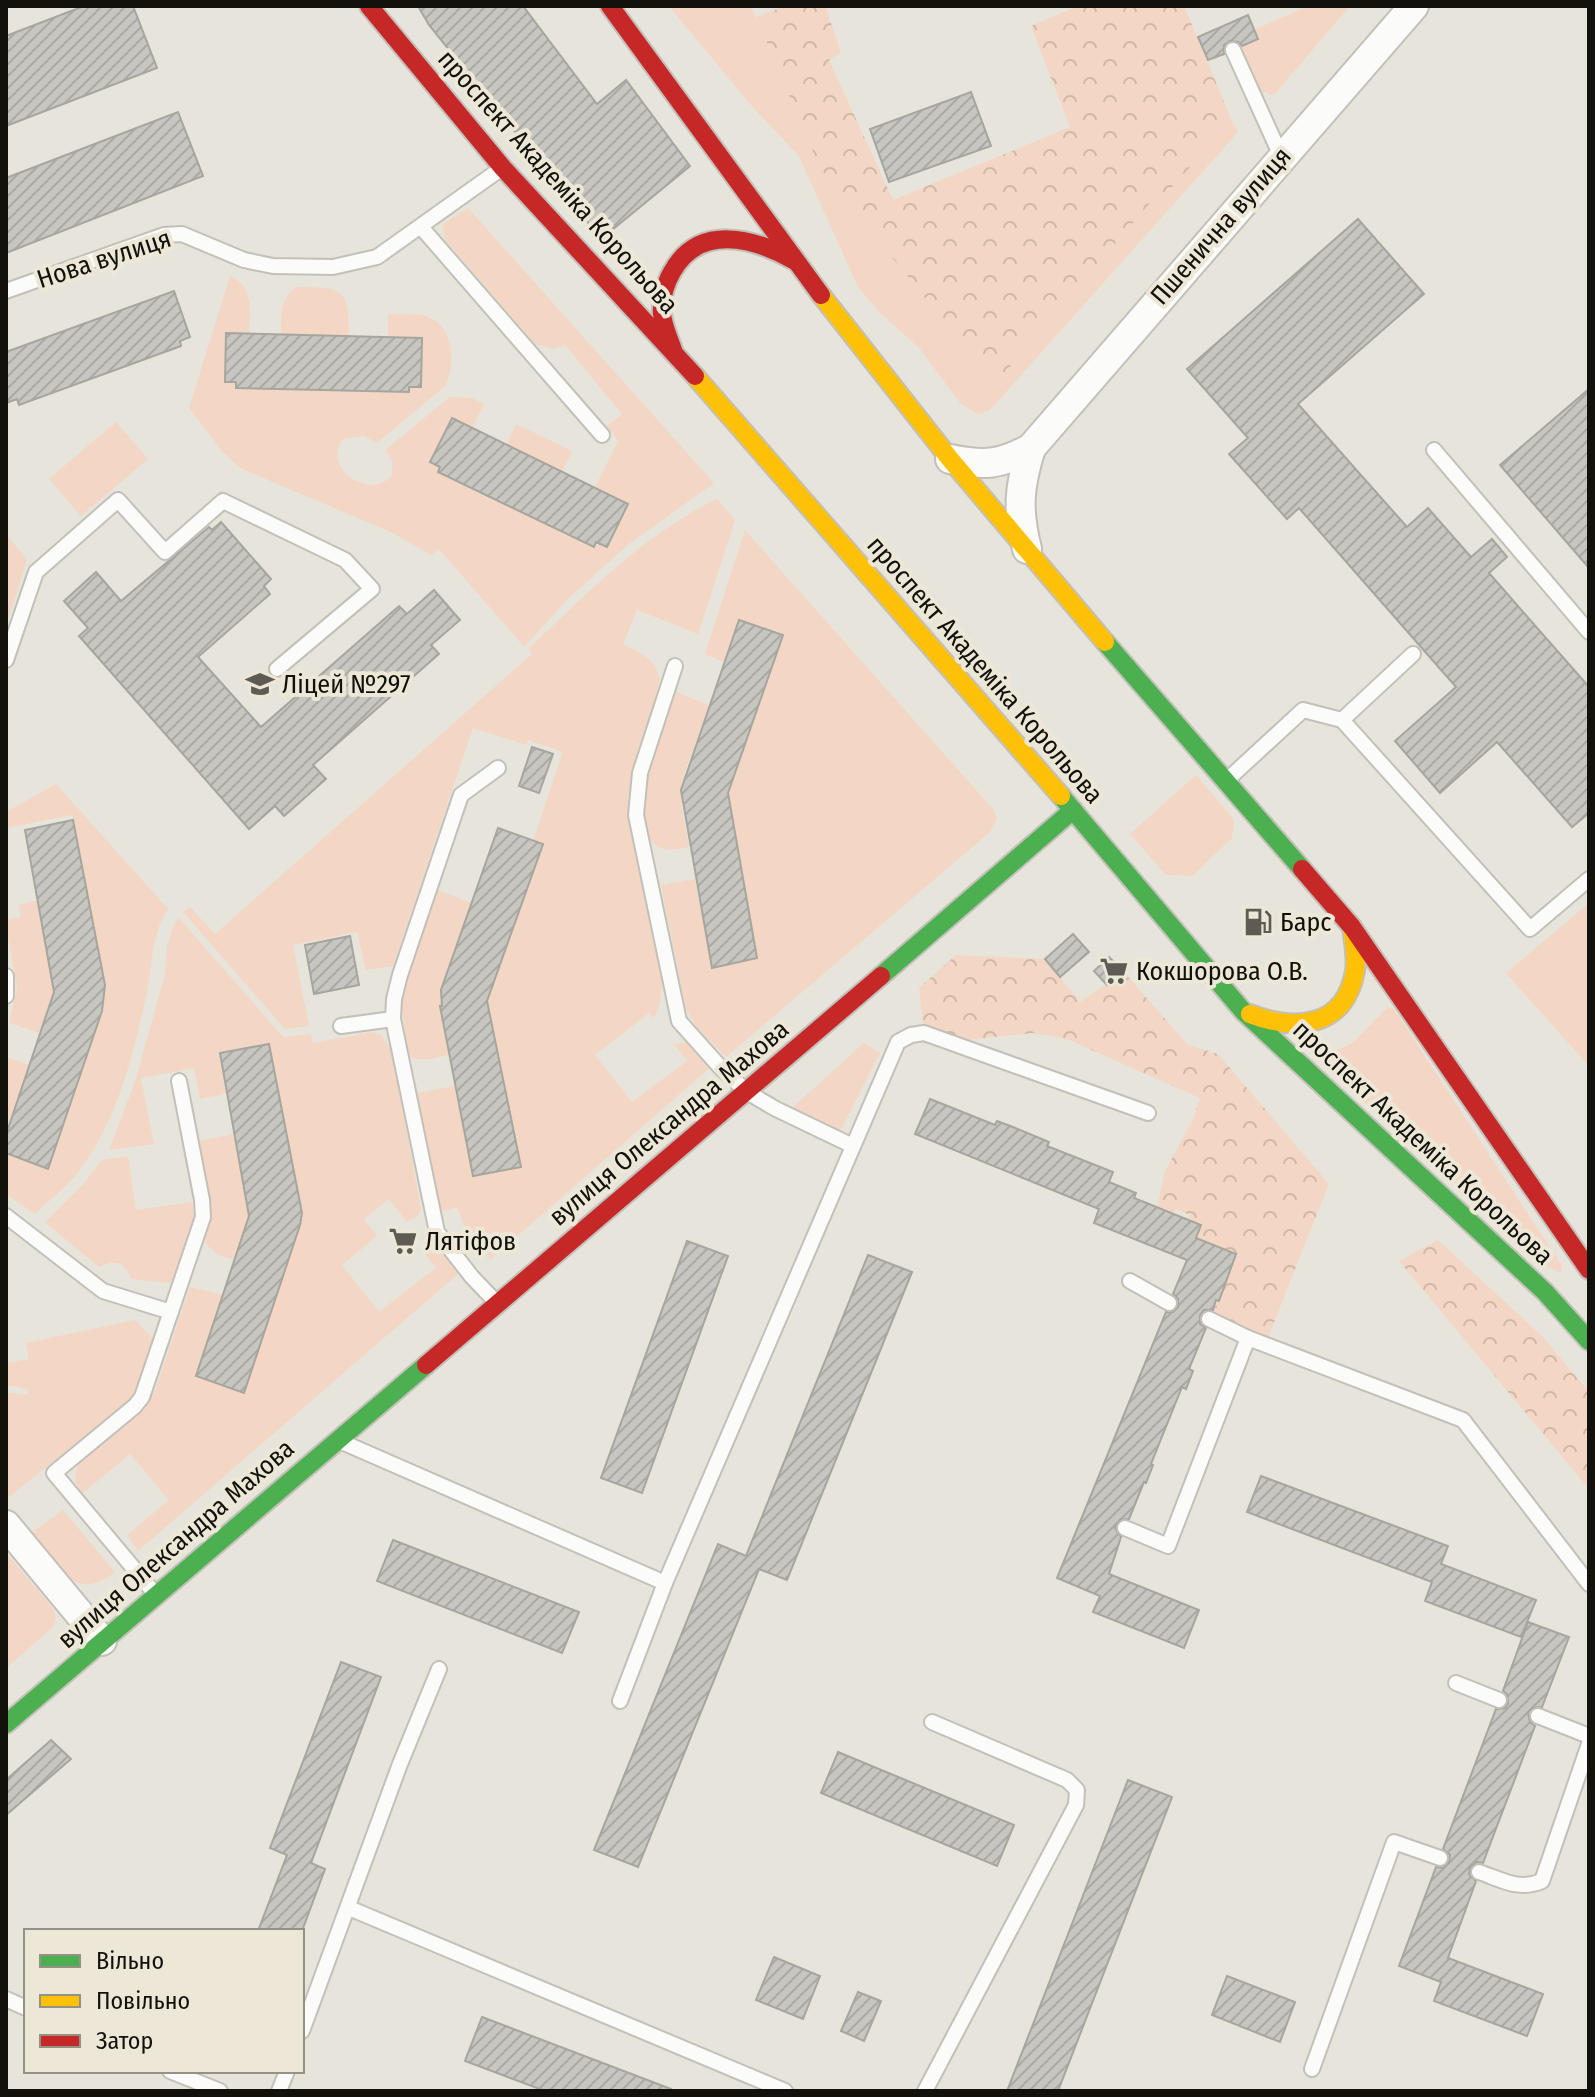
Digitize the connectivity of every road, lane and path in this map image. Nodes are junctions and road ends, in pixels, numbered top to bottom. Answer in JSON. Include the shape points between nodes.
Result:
{"nodes":[{"id":1,"x":369,"y":6,"type":"edge"},
{"id":2,"x":610,"y":6,"type":"edge"},
{"id":3,"x":1414,"y":6,"type":"edge"},
{"id":4,"x":1233,"y":50,"type":"dead end"},
{"id":5,"x":1281,"y":156,"type":"junction"},
{"id":6,"x":503,"y":168,"type":"junction"},
{"id":7,"x":421,"y":227,"type":"junction"},
{"id":8,"x":793,"y":260,"type":"junction"},
{"id":9,"x":6,"y":291,"type":"edge"},
{"id":10,"x":673,"y":350,"type":"junction"},
{"id":11,"x":602,"y":435,"type":"dead end"},
{"id":12,"x":1031,"y":448,"type":"junction"},
{"id":13,"x":1434,"y":450,"type":"dead end"},
{"id":14,"x":950,"y":459,"type":"junction"},
{"id":15,"x":1028,"y":553,"type":"junction"},
{"id":16,"x":1589,"y":632,"type":"edge"},
{"id":17,"x":1413,"y":654,"type":"dead end"},
{"id":18,"x":6,"y":660,"type":"edge"},
{"id":19,"x":675,"y":666,"type":"dead end"},
{"id":20,"x":277,"y":669,"type":"dead end"},
{"id":21,"x":1342,"y":720,"type":"junction"},
{"id":22,"x":498,"y":768,"type":"dead end"},
{"id":23,"x":1227,"y":781,"type":"junction"},
{"id":24,"x":1073,"y":810,"type":"junction"},
{"id":25,"x":1589,"y":879,"type":"edge"},
{"id":26,"x":1352,"y":927,"type":"junction"},
{"id":27,"x":6,"y":976,"type":"edge"},
{"id":28,"x":6,"y":996,"type":"edge"},
{"id":29,"x":1243,"y":1011,"type":"junction"},
{"id":30,"x":393,"y":1019,"type":"junction"},
{"id":31,"x":341,"y":1026,"type":"dead end"},
{"id":32,"x":179,"y":1081,"type":"dead end"},
{"id":33,"x":747,"y":1092,"type":"junction"},
{"id":34,"x":1148,"y":1113,"type":"dead end"},
{"id":35,"x":853,"y":1146,"type":"junction"},
{"id":36,"x":6,"y":1216,"type":"edge"},
{"id":37,"x":1589,"y":1270,"type":"edge"},
{"id":38,"x":1130,"y":1281,"type":"dead end"},
{"id":39,"x":497,"y":1303,"type":"junction"},
{"id":40,"x":1169,"y":1303,"type":"dead end"},
{"id":41,"x":171,"y":1312,"type":"junction"},
{"id":42,"x":1209,"y":1319,"type":"dead end"},
{"id":43,"x":1248,"y":1338,"type":"junction"},
{"id":44,"x":1589,"y":1341,"type":"edge"},
{"id":45,"x":338,"y":1440,"type":"junction"},
{"id":46,"x":6,"y":1525,"type":"edge"},
{"id":47,"x":1125,"y":1528,"type":"dead end"},
{"id":48,"x":665,"y":1583,"type":"junction"},
{"id":49,"x":1589,"y":1584,"type":"edge"},
{"id":50,"x":157,"y":1596,"type":"junction"},
{"id":51,"x":102,"y":1641,"type":"junction"},
{"id":52,"x":439,"y":1669,"type":"dead end"},
{"id":53,"x":1456,"y":1683,"type":"dead end"},
{"id":54,"x":1499,"y":1700,"type":"dead end"},
{"id":55,"x":620,"y":1701,"type":"dead end"},
{"id":56,"x":1538,"y":1716,"type":"dead end"},
{"id":57,"x":932,"y":1722,"type":"dead end"},
{"id":58,"x":6,"y":1724,"type":"edge"},
{"id":59,"x":1589,"y":1736,"type":"edge"},
{"id":60,"x":1589,"y":1744,"type":"edge"},
{"id":61,"x":1440,"y":1858,"type":"dead end"},
{"id":62,"x":1479,"y":1872,"type":"dead end"},
{"id":63,"x":349,"y":1908,"type":"junction"},
{"id":64,"x":304,"y":2026,"type":"edge"},
{"id":65,"x":1312,"y":2069,"type":"dead end"},
{"id":66,"x":175,"y":2073,"type":"edge"},
{"id":67,"x":220,"y":2091,"type":"edge"},
{"id":68,"x":785,"y":2091,"type":"edge"},
{"id":69,"x":925,"y":2091,"type":"edge"}],
"edges":[{"from":1,"to":6,"type":"main road","name":"проспект Академіка Корольова"},
{"from":2,"to":8,"type":"main road","name":"проспект Академіка Корольова"},
{"from":3,"to":5,"type":"street","name":"Пшенична вулиця"},
{"from":4,"to":5,"type":"lane"},
{"from":5,"to":12,"type":"street","name":"Пшенична вулиця"},
{"from":6,"to":7,"type":"lane","name":"Нова вулиця"},
{"from":6,"to":10,"type":"main road","name":"проспект Академіка Корольова"},
{"from":7,"to":9,"type":"lane","name":"Нова вулиця","via":[[377,257],[333,267],[273,266],[182,234],[164,235]]},
{"from":7,"to":11,"type":"lane"},
{"from":8,"to":10,"type":"main road","via":[[764,244],[738,239],[693,246],[673,268],[663,292],[662,316]]},
{"from":8,"to":14,"type":"main road","name":"проспект Академіка Корольова"},
{"from":10,"to":24,"type":"main road","name":"проспект Академіка Корольова"},
{"from":12,"to":14,"type":"street","name":"Пшенична вулиця","via":[[1005,462]]},
{"from":12,"to":15,"type":"street","name":"Пшенична вулиця","via":[[1019,496]]},
{"from":13,"to":16,"type":"lane"},
{"from":14,"to":15,"type":"main road","name":"проспект Академіка Корольова"},
{"from":15,"to":23,"type":"main road","name":"проспект Академіка Корольова"},
{"from":17,"to":21,"type":"lane"},
{"from":18,"to":20,"type":"lane","via":[[36,572],[118,500],[165,552],[223,501],[345,560],[372,589]]},
{"from":19,"to":33,"type":"lane","via":[[640,773],[636,815],[679,1021]]},
{"from":21,"to":23,"type":"lane","via":[[1303,710]]},
{"from":21,"to":25,"type":"lane","via":[[1530,929]]},
{"from":22,"to":30,"type":"lane","via":[[461,795],[400,975]]},
{"from":23,"to":26,"type":"main road","name":"проспект Академіка Корольова"},
{"from":24,"to":29,"type":"main road","name":"проспект Академіка Корольова"},
{"from":24,"to":33,"type":"main road","name":"вулиця Олександра Махова"},
{"from":26,"to":29,"type":"main road","via":[[1354,977],[1333,1012],[1295,1026]]},
{"from":26,"to":37,"type":"main road","name":"проспект Академіка Корольова"},
{"from":27,"to":28,"type":"lane"},
{"from":29,"to":44,"type":"main road","name":"проспект Академіка Корольова","via":[[1545,1292]]},
{"from":30,"to":31,"type":"lane"},
{"from":30,"to":39,"type":"lane","via":[[437,1232]]},
{"from":32,"to":41,"type":"lane","via":[[203,1217]]},
{"from":33,"to":35,"type":"lane"},
{"from":33,"to":39,"type":"main road","name":"вулиця Олександра Махова"},
{"from":34,"to":35,"type":"lane","via":[[924,1033],[898,1042]]},
{"from":35,"to":48,"type":"lane"},
{"from":36,"to":41,"type":"lane","via":[[103,1291]]},
{"from":38,"to":40,"type":"lane"},
{"from":39,"to":45,"type":"main road","name":"вулиця Олександра Махова"},
{"from":41,"to":50,"type":"lane","via":[[142,1397],[54,1473]]},
{"from":42,"to":43,"type":"lane"},
{"from":43,"to":47,"type":"lane","via":[[1168,1546]]},
{"from":43,"to":49,"type":"lane","via":[[1463,1420]]},
{"from":45,"to":48,"type":"lane"},
{"from":45,"to":50,"type":"main road","name":"вулиця Олександра Махова"},
{"from":46,"to":51,"type":"street"},
{"from":48,"to":55,"type":"lane"},
{"from":50,"to":51,"type":"main road","name":"вулиця Олександра Махова"},
{"from":51,"to":58,"type":"main road","name":"вулиця Олександра Махова"},
{"from":52,"to":63,"type":"lane"},
{"from":53,"to":54,"type":"lane"},
{"from":56,"to":59,"type":"lane"},
{"from":57,"to":69,"type":"lane","via":[[1067,1780],[1077,1790],[1076,1805]]},
{"from":60,"to":62,"type":"lane","via":[[1542,1881],[1518,1886]]},
{"from":61,"to":65,"type":"lane","via":[[1394,1842]]},
{"from":63,"to":64,"type":"lane"},
{"from":63,"to":68,"type":"lane"},
{"from":66,"to":67,"type":"lane"}]}
